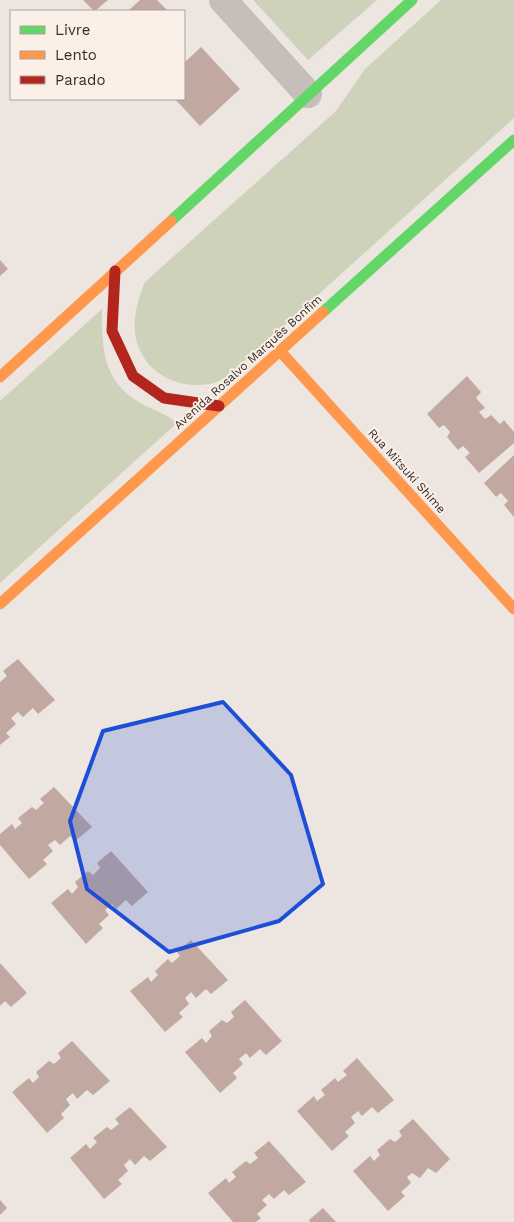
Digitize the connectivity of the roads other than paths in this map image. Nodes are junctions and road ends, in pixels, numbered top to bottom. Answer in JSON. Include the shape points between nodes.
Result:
{"nodes":[{"id":1,"x":223,"y":0,"type":"edge"},
{"id":2,"x":412,"y":0,"type":"edge"},
{"id":3,"x":308,"y":94,"type":"junction"},
{"id":4,"x":514,"y":140,"type":"edge"},
{"id":5,"x":115,"y":271,"type":"junction"},
{"id":6,"x":280,"y":352,"type":"junction"},
{"id":7,"x":0,"y":376,"type":"edge"},
{"id":8,"x":219,"y":406,"type":"junction"},
{"id":9,"x":0,"y":604,"type":"edge"},
{"id":10,"x":514,"y":609,"type":"edge"}],
"edges":[{"from":1,"to":3,"type":"street"},
{"from":2,"to":3,"type":"street"},
{"from":3,"to":5,"type":"street"},
{"from":4,"to":6,"type":"street","name":"Avenida Rosalvo Marquês Bonfim"},
{"from":5,"to":7,"type":"street"},
{"from":5,"to":8,"type":"street","via":[[112,331],[133,376],[164,398]]},
{"from":6,"to":8,"type":"street","name":"Avenida Rosalvo Marquês Bonfim"},
{"from":6,"to":10,"type":"street","name":"Rua Mitsuki Shime"},
{"from":8,"to":9,"type":"street","name":"Avenida Rosalvo Marquês Bonfim"}]}
